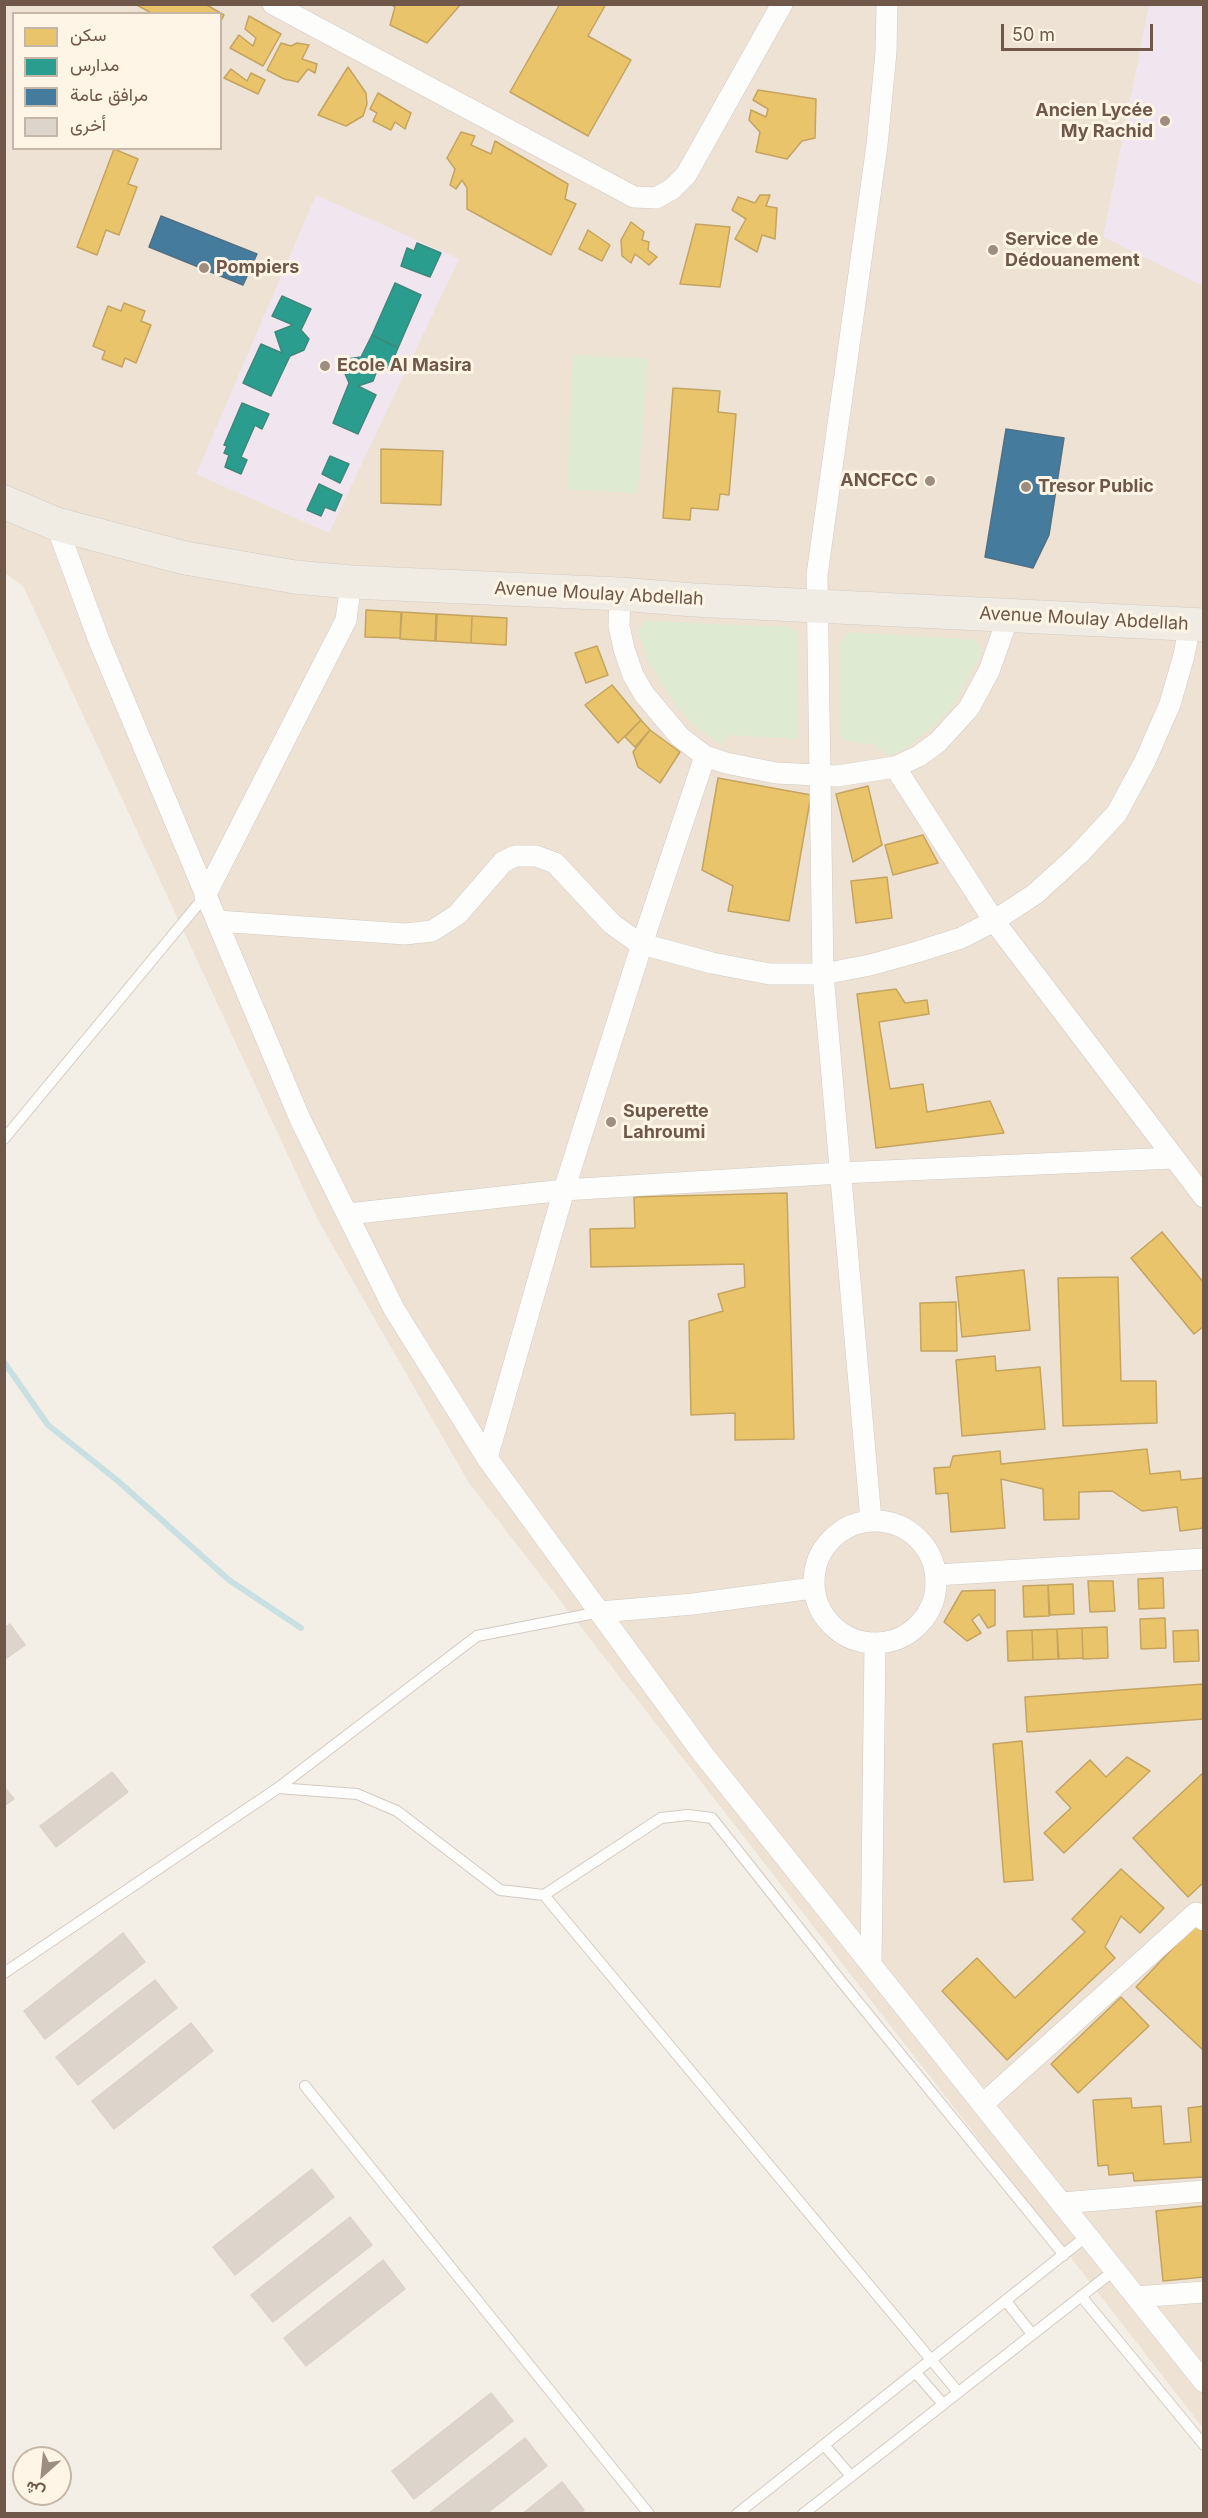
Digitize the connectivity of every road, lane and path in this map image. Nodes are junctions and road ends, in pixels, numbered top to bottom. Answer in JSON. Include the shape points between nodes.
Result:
{"nodes":[{"id":1,"x":273,"y":4,"type":"edge"},
{"id":2,"x":782,"y":4,"type":"edge"},
{"id":3,"x":887,"y":4,"type":"edge"},
{"id":4,"x":4,"y":502,"type":"edge"},
{"id":5,"x":56,"y":524,"type":"junction"},
{"id":6,"x":351,"y":582,"type":"junction"},
{"id":7,"x":620,"y":594,"type":"junction"},
{"id":8,"x":817,"y":606,"type":"junction"},
{"id":9,"x":1009,"y":615,"type":"junction"},
{"id":10,"x":1197,"y":624,"type":"edge"},
{"id":11,"x":705,"y":756,"type":"junction"},
{"id":12,"x":895,"y":767,"type":"junction"},
{"id":13,"x":820,"y":775,"type":"junction"},
{"id":14,"x":205,"y":896,"type":"junction"},
{"id":15,"x":217,"y":921,"type":"junction"},
{"id":16,"x":994,"y":921,"type":"junction"},
{"id":17,"x":642,"y":944,"type":"junction"},
{"id":18,"x":823,"y":974,"type":"junction"},
{"id":19,"x":4,"y":1140,"type":"edge"},
{"id":20,"x":1174,"y":1158,"type":"junction"},
{"id":21,"x":840,"y":1173,"type":"junction"},
{"id":22,"x":564,"y":1190,"type":"junction"},
{"id":23,"x":1203,"y":1197,"type":"edge"},
{"id":24,"x":348,"y":1214,"type":"junction"},
{"id":25,"x":487,"y":1458,"type":"junction"},
{"id":26,"x":871,"y":1520,"type":"junction"},
{"id":27,"x":1203,"y":1559,"type":"edge"},
{"id":28,"x":936,"y":1575,"type":"junction"},
{"id":29,"x":813,"y":1588,"type":"junction"},
{"id":30,"x":600,"y":1611,"type":"junction"},
{"id":31,"x":875,"y":1643,"type":"junction"},
{"id":32,"x":278,"y":1788,"type":"junction"},
{"id":33,"x":544,"y":1894,"type":"junction"},
{"id":34,"x":1201,"y":1914,"type":"edge"},
{"id":35,"x":871,"y":1965,"type":"junction"},
{"id":36,"x":4,"y":1972,"type":"edge"},
{"id":37,"x":305,"y":2086,"type":"dead end"},
{"id":38,"x":983,"y":2104,"type":"junction"},
{"id":39,"x":1203,"y":2191,"type":"edge"},
{"id":40,"x":1062,"y":2203,"type":"junction"},
{"id":41,"x":1088,"y":2235,"type":"junction"},
{"id":42,"x":1064,"y":2255,"type":"junction"},
{"id":43,"x":1116,"y":2270,"type":"junction"},
{"id":44,"x":1203,"y":2292,"type":"edge"},
{"id":45,"x":1081,"y":2296,"type":"junction"},
{"id":46,"x":1136,"y":2297,"type":"junction"},
{"id":47,"x":1006,"y":2301,"type":"junction"},
{"id":48,"x":1032,"y":2334,"type":"junction"},
{"id":49,"x":933,"y":2359,"type":"junction"},
{"id":50,"x":916,"y":2373,"type":"junction"},
{"id":51,"x":1203,"y":2382,"type":"edge"},
{"id":52,"x":958,"y":2392,"type":"junction"},
{"id":53,"x":943,"y":2404,"type":"junction"},
{"id":54,"x":824,"y":2445,"type":"junction"},
{"id":55,"x":1203,"y":2445,"type":"edge"},
{"id":56,"x":851,"y":2476,"type":"junction"},
{"id":57,"x":649,"y":2514,"type":"edge"},
{"id":58,"x":737,"y":2514,"type":"edge"},
{"id":59,"x":803,"y":2514,"type":"edge"}],
"edges":[{"from":1,"to":2,"type":"street","via":[[634,197],[656,198],[686,175]]},
{"from":3,"to":8,"type":"street","via":[[877,145],[817,575]]},
{"from":4,"to":5,"type":"main road","name":"Avenue Moulay Abdellah"},
{"from":5,"to":6,"type":"main road","name":"Avenue Moulay Abdellah","via":[[185,558],[260,572]]},
{"from":5,"to":14,"type":"street","via":[[100,643]]},
{"from":6,"to":7,"type":"main road","name":"Avenue Moulay Abdellah"},
{"from":6,"to":14,"type":"street","via":[[346,620]]},
{"from":7,"to":8,"type":"main road","name":"Avenue Moulay Abdellah"},
{"from":7,"to":11,"type":"street","via":[[619,626],[633,675],[662,718]]},
{"from":8,"to":9,"type":"main road","name":"Avenue Moulay Abdellah"},
{"from":8,"to":13,"type":"street"},
{"from":9,"to":10,"type":"main road","name":"Avenue Moulay Abdellah"},
{"from":9,"to":12,"type":"street","via":[[989,671],[969,708],[938,742]]},
{"from":10,"to":16,"type":"street","via":[[1170,704],[1117,813],[1035,894]]},
{"from":11,"to":13,"type":"street","via":[[776,773]]},
{"from":11,"to":17,"type":"street"},
{"from":12,"to":13,"type":"street"},
{"from":12,"to":16,"type":"street"},
{"from":13,"to":18,"type":"street"},
{"from":14,"to":15,"type":"street"},
{"from":14,"to":19,"type":"lane"},
{"from":15,"to":17,"type":"street","via":[[405,934],[432,931],[457,915],[503,862],[515,856],[536,856],[555,863],[612,924]]},
{"from":15,"to":24,"type":"street","via":[[300,1119]]},
{"from":16,"to":18,"type":"street","via":[[961,938],[870,965]]},
{"from":16,"to":20,"type":"street"},
{"from":17,"to":18,"type":"street","via":[[770,974]]},
{"from":17,"to":22,"type":"street"},
{"from":18,"to":21,"type":"street"},
{"from":20,"to":21,"type":"street"},
{"from":20,"to":23,"type":"street"},
{"from":21,"to":22,"type":"street"},
{"from":21,"to":26,"type":"street"},
{"from":22,"to":24,"type":"street"},
{"from":22,"to":25,"type":"street"},
{"from":24,"to":25,"type":"street","via":[[394,1309]]},
{"from":25,"to":30,"type":"street"},
{"from":26,"to":28,"type":"street","via":[[897,1524],[919,1539]]},
{"from":26,"to":29,"type":"street","via":[[840,1531],[827,1542],[814,1571]]},
{"from":27,"to":28,"type":"street"},
{"from":28,"to":31,"type":"street","via":[[933,1601],[921,1623],[900,1638]]},
{"from":29,"to":30,"type":"street","via":[[693,1604]]},
{"from":29,"to":31,"type":"street","via":[[821,1612],[834,1627],[850,1638]]},
{"from":30,"to":32,"type":"lane","via":[[477,1636]]},
{"from":30,"to":35,"type":"street","via":[[703,1754]]},
{"from":31,"to":35,"type":"street"},
{"from":32,"to":33,"type":"lane","via":[[357,1794],[397,1811],[500,1890]]},
{"from":32,"to":36,"type":"lane"},
{"from":33,"to":42,"type":"lane","via":[[661,1818],[712,1818]]},
{"from":33,"to":49,"type":"lane"},
{"from":34,"to":38,"type":"street"},
{"from":35,"to":38,"type":"street"},
{"from":37,"to":57,"type":"lane"},
{"from":38,"to":40,"type":"street"},
{"from":39,"to":40,"type":"street"},
{"from":40,"to":41,"type":"street"},
{"from":41,"to":42,"type":"lane"},
{"from":41,"to":43,"type":"street"},
{"from":42,"to":47,"type":"lane"},
{"from":43,"to":45,"type":"lane"},
{"from":43,"to":46,"type":"street"},
{"from":44,"to":46,"type":"street"},
{"from":45,"to":48,"type":"lane"},
{"from":45,"to":55,"type":"lane"},
{"from":46,"to":51,"type":"street"},
{"from":47,"to":48,"type":"lane"},
{"from":47,"to":49,"type":"lane"},
{"from":48,"to":52,"type":"lane"},
{"from":49,"to":50,"type":"lane"},
{"from":49,"to":52,"type":"lane"},
{"from":50,"to":53,"type":"lane"},
{"from":50,"to":54,"type":"lane"},
{"from":52,"to":53,"type":"lane"},
{"from":53,"to":56,"type":"lane"},
{"from":54,"to":56,"type":"lane"},
{"from":54,"to":58,"type":"lane"},
{"from":56,"to":59,"type":"lane"}]}
